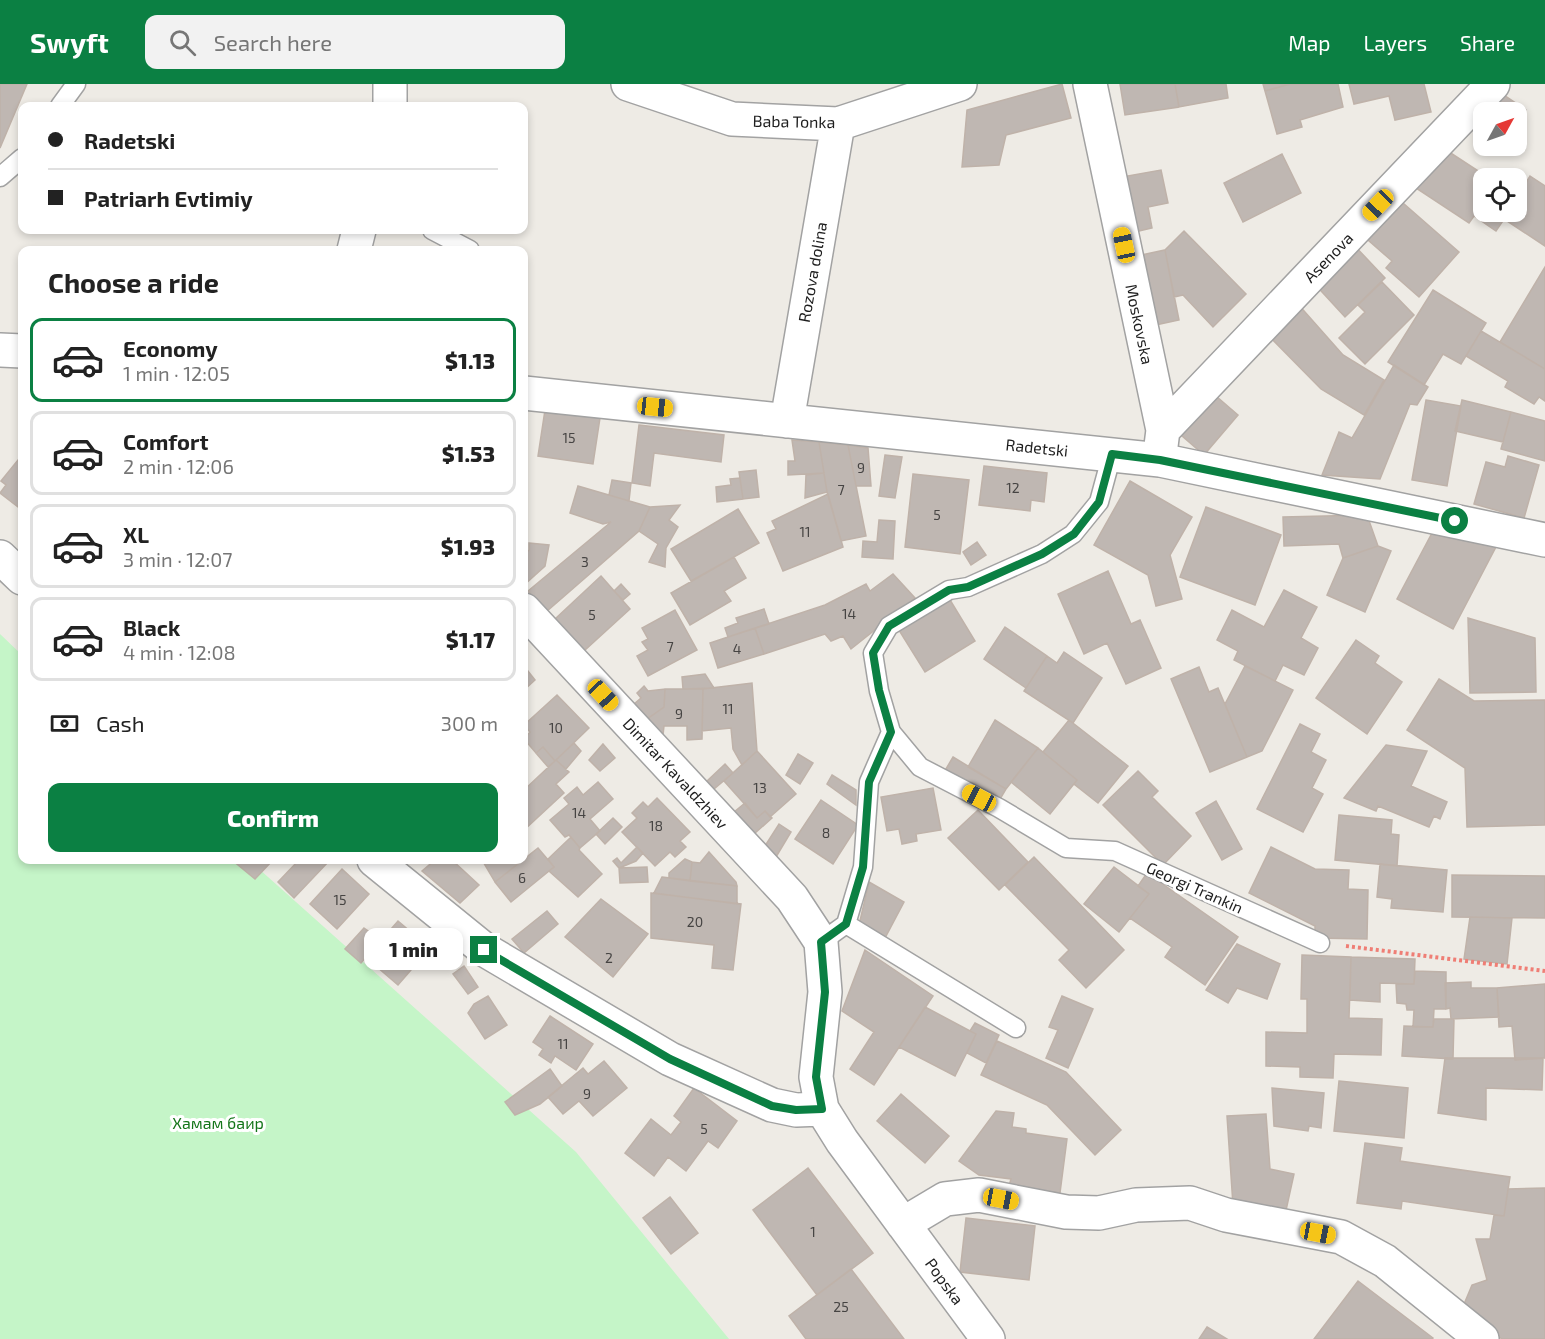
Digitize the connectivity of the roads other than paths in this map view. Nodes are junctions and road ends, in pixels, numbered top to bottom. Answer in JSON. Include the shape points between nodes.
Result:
{"nodes":[{"id":1,"x":76,"y":84,"type":"edge"},
{"id":2,"x":390,"y":84,"type":"edge"},
{"id":3,"x":628,"y":84,"type":"edge"},
{"id":4,"x":960,"y":84,"type":"edge"},
{"id":5,"x":1090,"y":84,"type":"edge"},
{"id":6,"x":1493,"y":84,"type":"edge"},
{"id":7,"x":63,"y":102,"type":"edge"},
{"id":8,"x":390,"y":102,"type":"edge"},
{"id":9,"x":838,"y":123,"type":"junction"},
{"id":10,"x":18,"y":161,"type":"edge"},
{"id":11,"x":0,"y":177,"type":"edge"},
{"id":12,"x":440,"y":234,"type":"edge"},
{"id":13,"x":462,"y":246,"type":"edge"},
{"id":14,"x":0,"y":350,"type":"edge"},
{"id":15,"x":18,"y":351,"type":"edge"},
{"id":16,"x":528,"y":393,"type":"edge"},
{"id":17,"x":787,"y":421,"type":"junction"},
{"id":18,"x":1162,"y":445,"type":"junction"},
{"id":19,"x":1112,"y":454,"type":"junction"},
{"id":20,"x":1545,"y":540,"type":"edge"},
{"id":21,"x":0,"y":557,"type":"edge"},
{"id":22,"x":18,"y":574,"type":"edge"},
{"id":23,"x":528,"y":614,"type":"edge"},
{"id":24,"x":891,"y":732,"type":"junction"},
{"id":25,"x":379,"y":864,"type":"edge"},
{"id":26,"x":834,"y":933,"type":"junction"},
{"id":27,"x":1320,"y":943,"type":"road end"},
{"id":28,"x":1016,"y":1028,"type":"dead end"},
{"id":29,"x":822,"y":1109,"type":"junction"},
{"id":30,"x":903,"y":1224,"type":"junction"},
{"id":31,"x":988,"y":1339,"type":"edge"},
{"id":32,"x":1482,"y":1339,"type":"edge"}],
"edges":[{"from":1,"to":7,"type":"lane"},
{"from":2,"to":8,"type":"street"},
{"from":3,"to":9,"type":"street","name":"Baba Tonka","via":[[732,119]]},
{"from":4,"to":9,"type":"street","name":"Baba Tonka"},
{"from":5,"to":18,"type":"street","name":"Moskovska"},
{"from":6,"to":18,"type":"street","name":"Asenova"},
{"from":9,"to":17,"type":"street","name":"Rozova dolina"},
{"from":10,"to":11,"type":"lane"},
{"from":12,"to":13,"type":"lane"},
{"from":14,"to":15,"type":"street"},
{"from":16,"to":17,"type":"street","name":"Radetski"},
{"from":17,"to":19,"type":"street","name":"Radetski"},
{"from":18,"to":19,"type":"street","name":"Radetski"},
{"from":18,"to":20,"type":"street","name":"Radetski"},
{"from":19,"to":24,"type":"lane","via":[[1099,502],[1074,534],[1031,559],[968,587],[949,590],[889,626],[873,653]]},
{"from":21,"to":22,"type":"street"},
{"from":23,"to":26,"type":"street","name":"Dimitar Kavaldzhiev","via":[[792,898]]},
{"from":24,"to":26,"type":"lane","via":[[869,782],[863,867]]},
{"from":24,"to":27,"type":"lane","name":"Georgi Trankin","via":[[920,767],[1066,848],[1115,851]]},
{"from":25,"to":29,"type":"street","via":[[484,950],[670,1059],[772,1106]]},
{"from":26,"to":28,"type":"lane"},
{"from":26,"to":29,"type":"street","via":[[816,1077]]},
{"from":29,"to":30,"type":"street","name":"Popska"},
{"from":30,"to":31,"type":"street","name":"Popska"},
{"from":30,"to":32,"type":"street","via":[[945,1199],[979,1195],[1066,1212],[1099,1213],[1136,1205],[1190,1203],[1226,1215],[1341,1237],[1384,1261]]}]}
